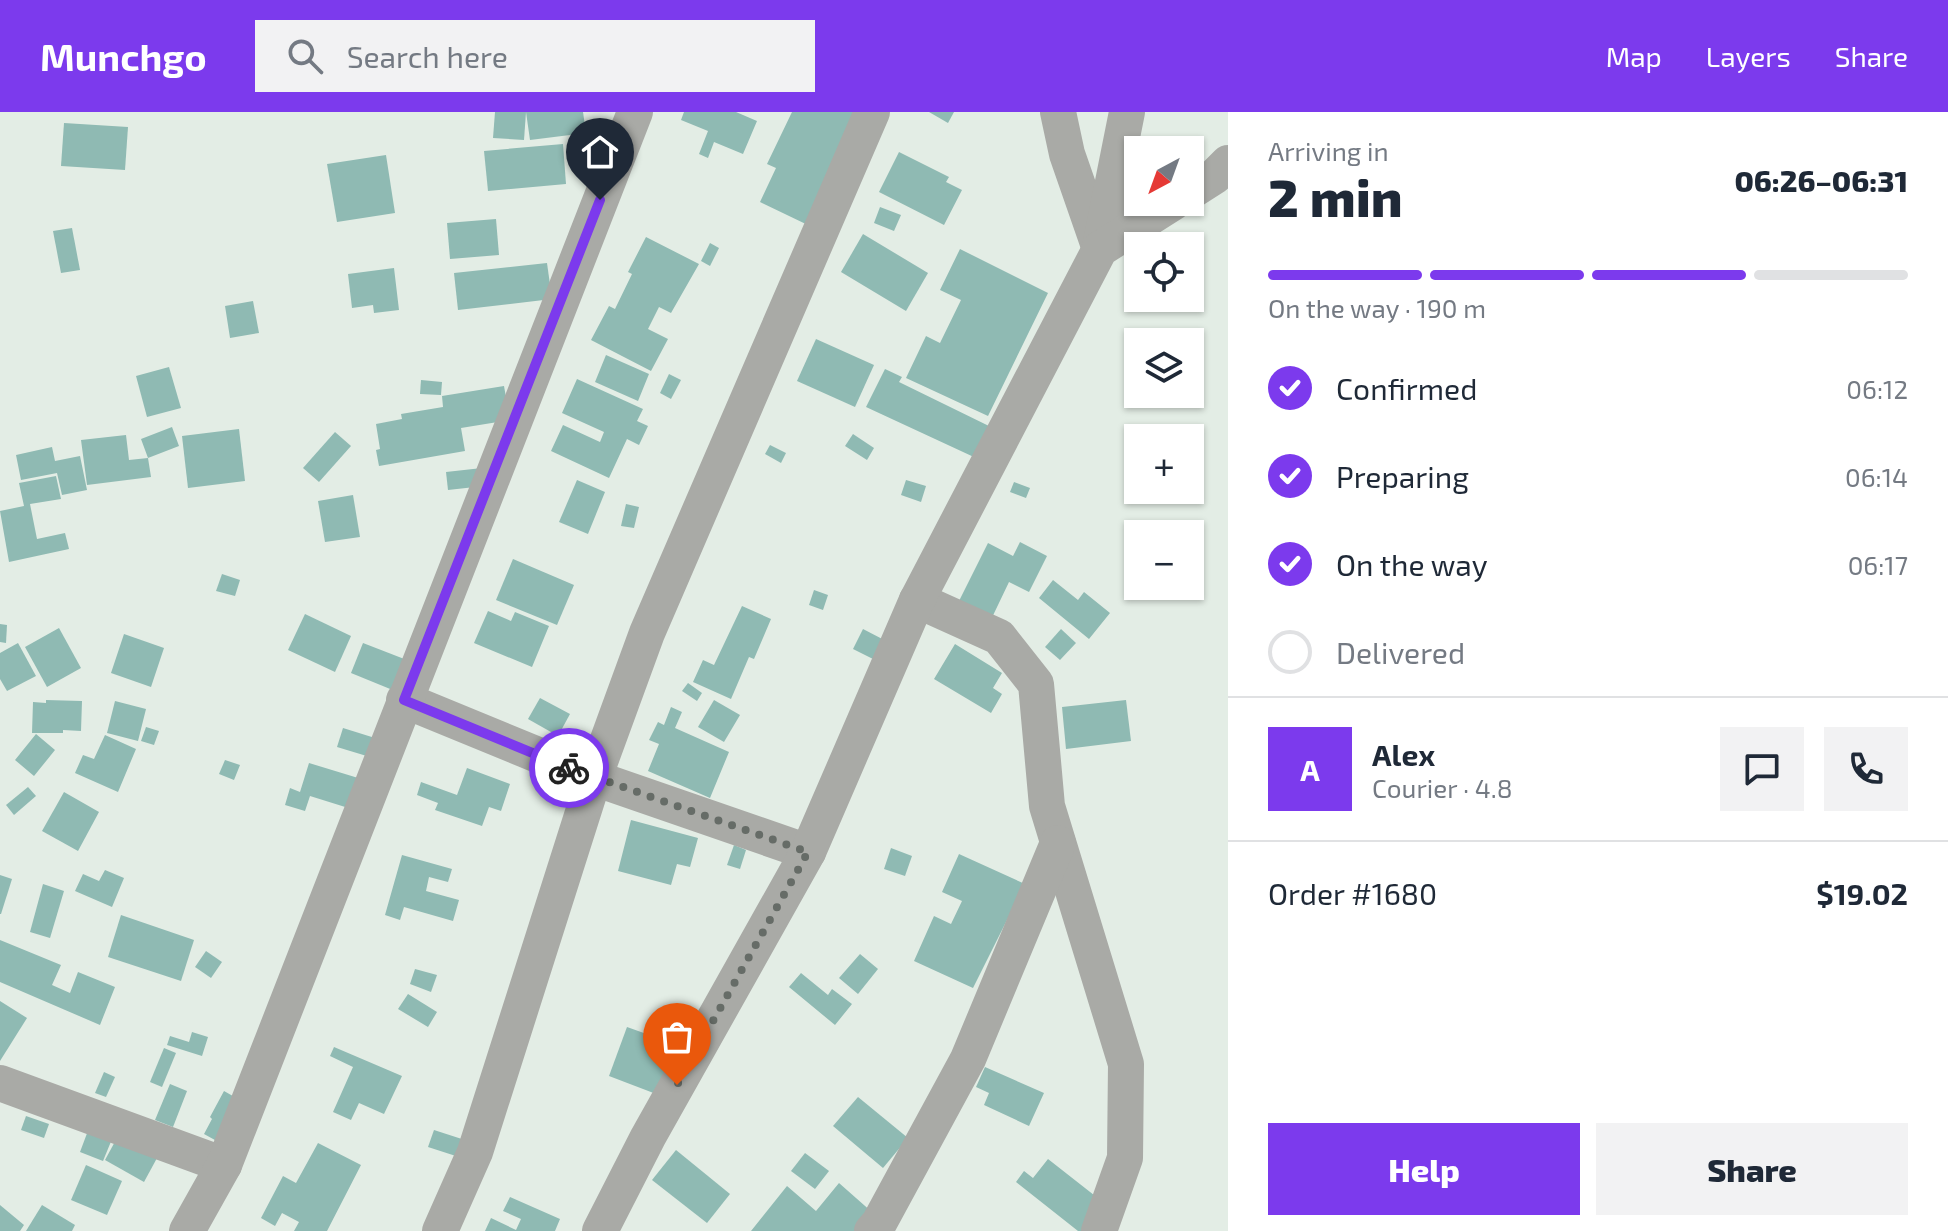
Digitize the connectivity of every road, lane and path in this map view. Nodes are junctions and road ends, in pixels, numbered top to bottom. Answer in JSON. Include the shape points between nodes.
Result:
{"nodes":[{"id":1,"x":635,"y":112,"type":"edge"},
{"id":2,"x":872,"y":112,"type":"edge"},
{"id":3,"x":1058,"y":112,"type":"edge"},
{"id":4,"x":1127,"y":112,"type":"edge"},
{"id":5,"x":1152,"y":216,"type":"edge"},
{"id":6,"x":1100,"y":249,"type":"junction"},
{"id":7,"x":917,"y":600,"type":"junction"},
{"id":8,"x":404,"y":700,"type":"junction"},
{"id":9,"x":594,"y":778,"type":"junction"},
{"id":10,"x":1058,"y":843,"type":"junction"},
{"id":11,"x":808,"y":852,"type":"junction"},
{"id":12,"x":0,"y":1083,"type":"edge"},
{"id":13,"x":224,"y":1165,"type":"junction"},
{"id":14,"x":601,"y":1230,"type":"edge"},
{"id":15,"x":187,"y":1231,"type":"edge"},
{"id":16,"x":440,"y":1231,"type":"edge"},
{"id":17,"x":872,"y":1231,"type":"edge"},
{"id":18,"x":1099,"y":1231,"type":"edge"}],
"edges":[{"from":1,"to":8,"type":"street"},
{"from":2,"to":9,"type":"street","via":[[647,633]]},
{"from":3,"to":6,"type":"street"},
{"from":4,"to":6,"type":"street"},
{"from":5,"to":6,"type":"street"},
{"from":6,"to":7,"type":"street"},
{"from":7,"to":10,"type":"street","via":[[999,637],[1036,684],[1047,806]]},
{"from":7,"to":11,"type":"street"},
{"from":8,"to":9,"type":"street"},
{"from":8,"to":13,"type":"street"},
{"from":9,"to":11,"type":"street"},
{"from":9,"to":16,"type":"street","via":[[475,1152]]},
{"from":10,"to":17,"type":"street","via":[[968,1059]]},
{"from":10,"to":18,"type":"street","via":[[1126,1064],[1125,1158]]},
{"from":11,"to":14,"type":"street"},
{"from":12,"to":13,"type":"street"},
{"from":13,"to":15,"type":"street"}]}
